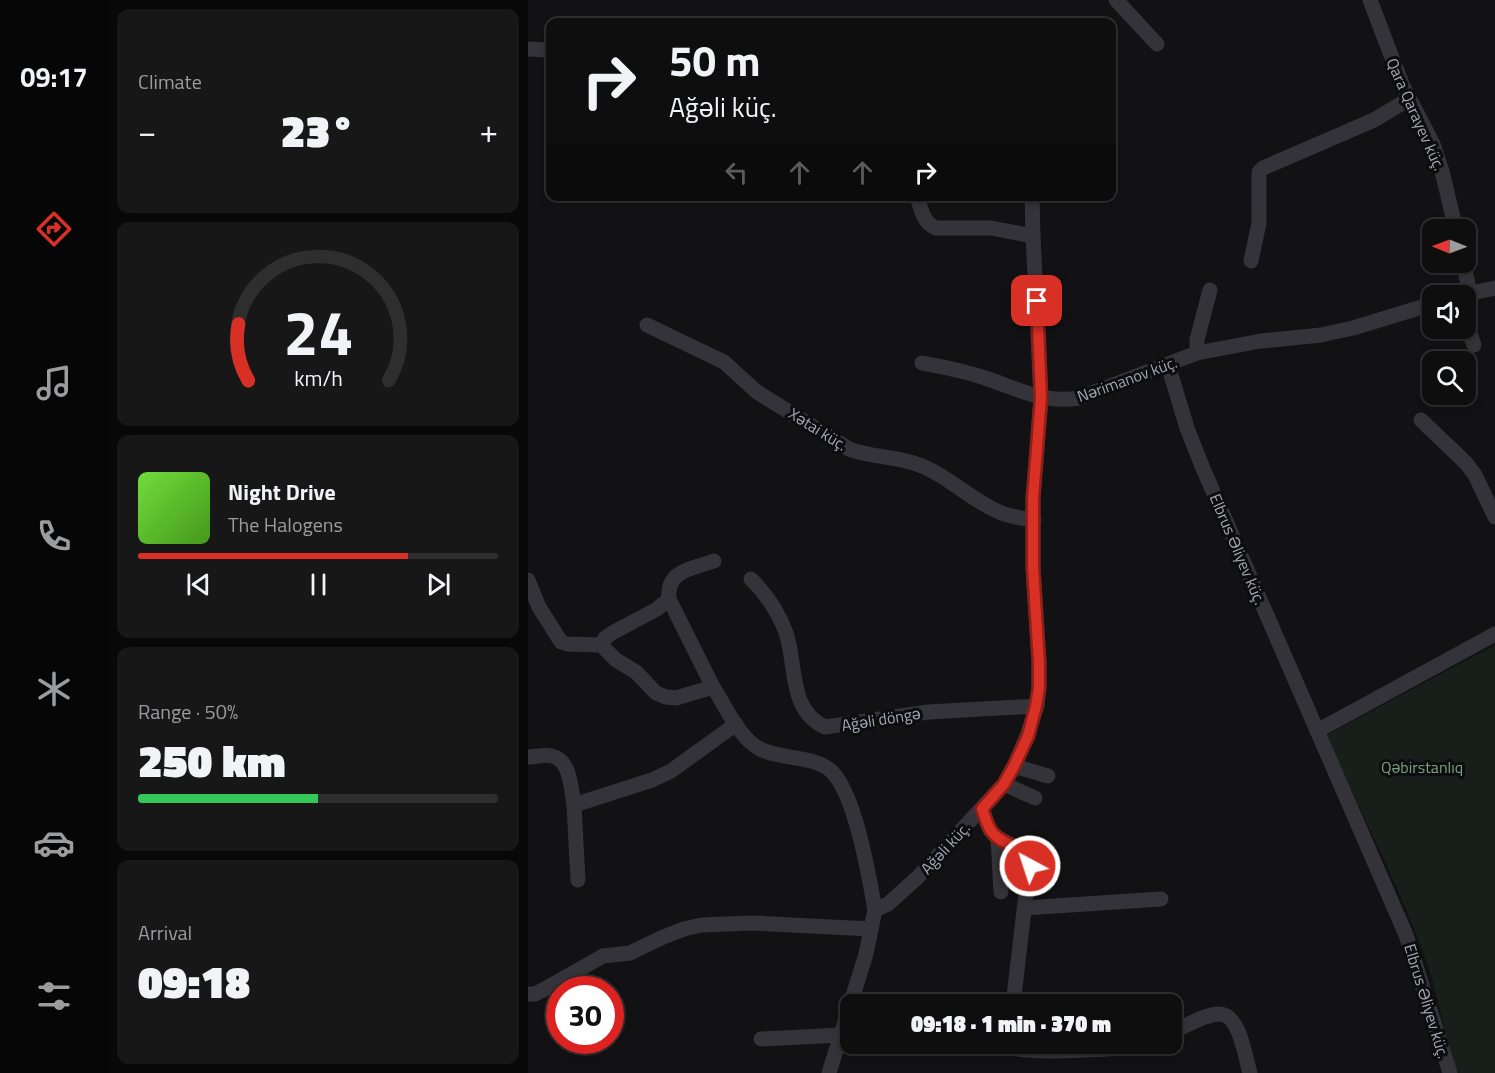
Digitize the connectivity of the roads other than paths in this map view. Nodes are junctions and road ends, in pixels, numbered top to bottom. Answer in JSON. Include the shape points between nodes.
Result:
{"nodes":[{"id":1,"x":1116,"y":0,"type":"edge"},
{"id":2,"x":1370,"y":0,"type":"edge"},
{"id":3,"x":1157,"y":44,"type":"dead end"},
{"id":4,"x":528,"y":48,"type":"edge"},
{"id":5,"x":546,"y":50,"type":"edge"},
{"id":6,"x":1409,"y":99,"type":"junction"},
{"id":7,"x":918,"y":201,"type":"edge"},
{"id":8,"x":1032,"y":201,"type":"edge"},
{"id":9,"x":1453,"y":219,"type":"edge"},
{"id":10,"x":1033,"y":236,"type":"junction"},
{"id":11,"x":1251,"y":261,"type":"dead end"},
{"id":12,"x":1495,"y":288,"type":"edge"},
{"id":13,"x":1210,"y":290,"type":"dead end"},
{"id":14,"x":1476,"y":292,"type":"edge"},
{"id":15,"x":1422,"y":307,"type":"edge"},
{"id":16,"x":647,"y":325,"type":"dead end"},
{"id":17,"x":1472,"y":339,"type":"edge"},
{"id":18,"x":1474,"y":345,"type":"dead end"},
{"id":19,"x":1197,"y":353,"type":"junction"},
{"id":20,"x":922,"y":363,"type":"dead end"},
{"id":21,"x":1168,"y":365,"type":"junction"},
{"id":22,"x":1041,"y":398,"type":"junction"},
{"id":23,"x":1421,"y":420,"type":"dead end"},
{"id":24,"x":1495,"y":517,"type":"edge"},
{"id":25,"x":1034,"y":520,"type":"junction"},
{"id":26,"x":714,"y":561,"type":"dead end"},
{"id":27,"x":751,"y":579,"type":"dead end"},
{"id":28,"x":528,"y":580,"type":"edge"},
{"id":29,"x":669,"y":599,"type":"junction"},
{"id":30,"x":533,"y":608,"type":"edge"},
{"id":31,"x":1495,"y":634,"type":"edge"},
{"id":32,"x":601,"y":645,"type":"junction"},
{"id":33,"x":713,"y":687,"type":"junction"},
{"id":34,"x":1036,"y":706,"type":"junction"},
{"id":35,"x":736,"y":724,"type":"junction"},
{"id":36,"x":1317,"y":730,"type":"junction"},
{"id":37,"x":528,"y":757,"type":"edge"},
{"id":38,"x":1014,"y":766,"type":"junction"},
{"id":39,"x":1048,"y":776,"type":"dead end"},
{"id":40,"x":1004,"y":784,"type":"junction"},
{"id":41,"x":1035,"y":798,"type":"dead end"},
{"id":42,"x":574,"y":805,"type":"junction"},
{"id":43,"x":982,"y":809,"type":"junction"},
{"id":44,"x":998,"y":838,"type":"junction"},
{"id":45,"x":578,"y":880,"type":"dead end"},
{"id":46,"x":1001,"y":892,"type":"dead end"},
{"id":47,"x":1161,"y":900,"type":"dead end"},
{"id":48,"x":1025,"y":908,"type":"junction"},
{"id":49,"x":875,"y":910,"type":"junction"},
{"id":50,"x":871,"y":929,"type":"junction"},
{"id":51,"x":528,"y":994,"type":"edge"},
{"id":52,"x":854,"y":994,"type":"edge"},
{"id":53,"x":1013,"y":994,"type":"edge"},
{"id":54,"x":1182,"y":1028,"type":"edge"},
{"id":55,"x":840,"y":1035,"type":"edge"},
{"id":56,"x":840,"y":1038,"type":"edge"},
{"id":57,"x":761,"y":1039,"type":"dead end"},
{"id":58,"x":829,"y":1073,"type":"edge"},
{"id":59,"x":1250,"y":1073,"type":"edge"},
{"id":60,"x":1450,"y":1073,"type":"edge"}],
"edges":[{"from":1,"to":3,"type":"street"},
{"from":2,"to":6,"type":"street","name":"Qara Qarayev küç."},
{"from":4,"to":5,"type":"street"},
{"from":6,"to":9,"type":"street","name":"Qara Qarayev küç.","via":[[1433,144]]},
{"from":6,"to":11,"type":"street","via":[[1374,120],[1259,172],[1259,223]]},
{"from":7,"to":10,"type":"street","via":[[924,218],[936,228],[991,228]]},
{"from":8,"to":10,"type":"street"},
{"from":10,"to":22,"type":"street"},
{"from":12,"to":14,"type":"street"},
{"from":13,"to":19,"type":"street"},
{"from":15,"to":19,"type":"street","name":"Nərimanov küç.","via":[[1342,331]]},
{"from":16,"to":25,"type":"street","name":"Xətai küç.","via":[[723,362],[757,392],[849,449],[918,464],[997,511]]},
{"from":17,"to":18,"type":"street"},
{"from":19,"to":21,"type":"street","name":"Nərimanov küç."},
{"from":20,"to":22,"type":"street","name":"Nərimanov küç.","via":[[984,377]]},
{"from":21,"to":22,"type":"street","name":"Nərimanov küç.","via":[[1079,398]]},
{"from":21,"to":36,"type":"street","name":"Elbrus Əliyev küç.","via":[[1202,466]]},
{"from":22,"to":25,"type":"street","name":"Ağəli küç."},
{"from":23,"to":24,"type":"street","via":[[1466,463]]},
{"from":25,"to":34,"type":"street","name":"Ağəli küç.","via":[[1039,662]]},
{"from":26,"to":29,"type":"street","via":[[678,574],[668,588]]},
{"from":27,"to":34,"type":"street","name":"Ağəli döngə","via":[[762,590],[786,632],[798,695],[813,722],[825,727],[928,712]]},
{"from":28,"to":30,"type":"street"},
{"from":29,"to":32,"type":"street","via":[[612,633]]},
{"from":29,"to":33,"type":"street"},
{"from":30,"to":32,"type":"street","via":[[561,642]]},
{"from":31,"to":36,"type":"street"},
{"from":32,"to":33,"type":"street","via":[[656,693],[666,697],[676,698]]},
{"from":33,"to":35,"type":"street"},
{"from":34,"to":38,"type":"street","name":"Ağəli küç."},
{"from":35,"to":42,"type":"street","via":[[671,771]]},
{"from":35,"to":49,"type":"street","via":[[762,750],[824,765],[832,772],[855,822]]},
{"from":36,"to":60,"type":"street","name":"Elbrus Əliyev küç.","via":[[1406,934]]},
{"from":37,"to":42,"type":"street","via":[[550,755],[560,759]]},
{"from":38,"to":39,"type":"street"},
{"from":38,"to":40,"type":"street","name":"Ağəli küç."},
{"from":40,"to":41,"type":"street"},
{"from":40,"to":43,"type":"street","name":"Ağəli küç."},
{"from":42,"to":45,"type":"street"},
{"from":43,"to":44,"type":"street"},
{"from":43,"to":49,"type":"street","name":"Ağəli küç.","via":[[898,897]]},
{"from":44,"to":46,"type":"street"},
{"from":44,"to":48,"type":"street","via":[[1025,852],[1030,859]]},
{"from":47,"to":48,"type":"street"},
{"from":48,"to":53,"type":"street"},
{"from":49,"to":50,"type":"street"},
{"from":50,"to":51,"type":"street","via":[[752,923],[684,929],[630,953],[603,956],[543,990]]},
{"from":50,"to":52,"type":"street"},
{"from":54,"to":59,"type":"street","via":[[1220,1013],[1230,1018],[1238,1028]]},
{"from":55,"to":57,"type":"street"},
{"from":56,"to":58,"type":"street"}]}
